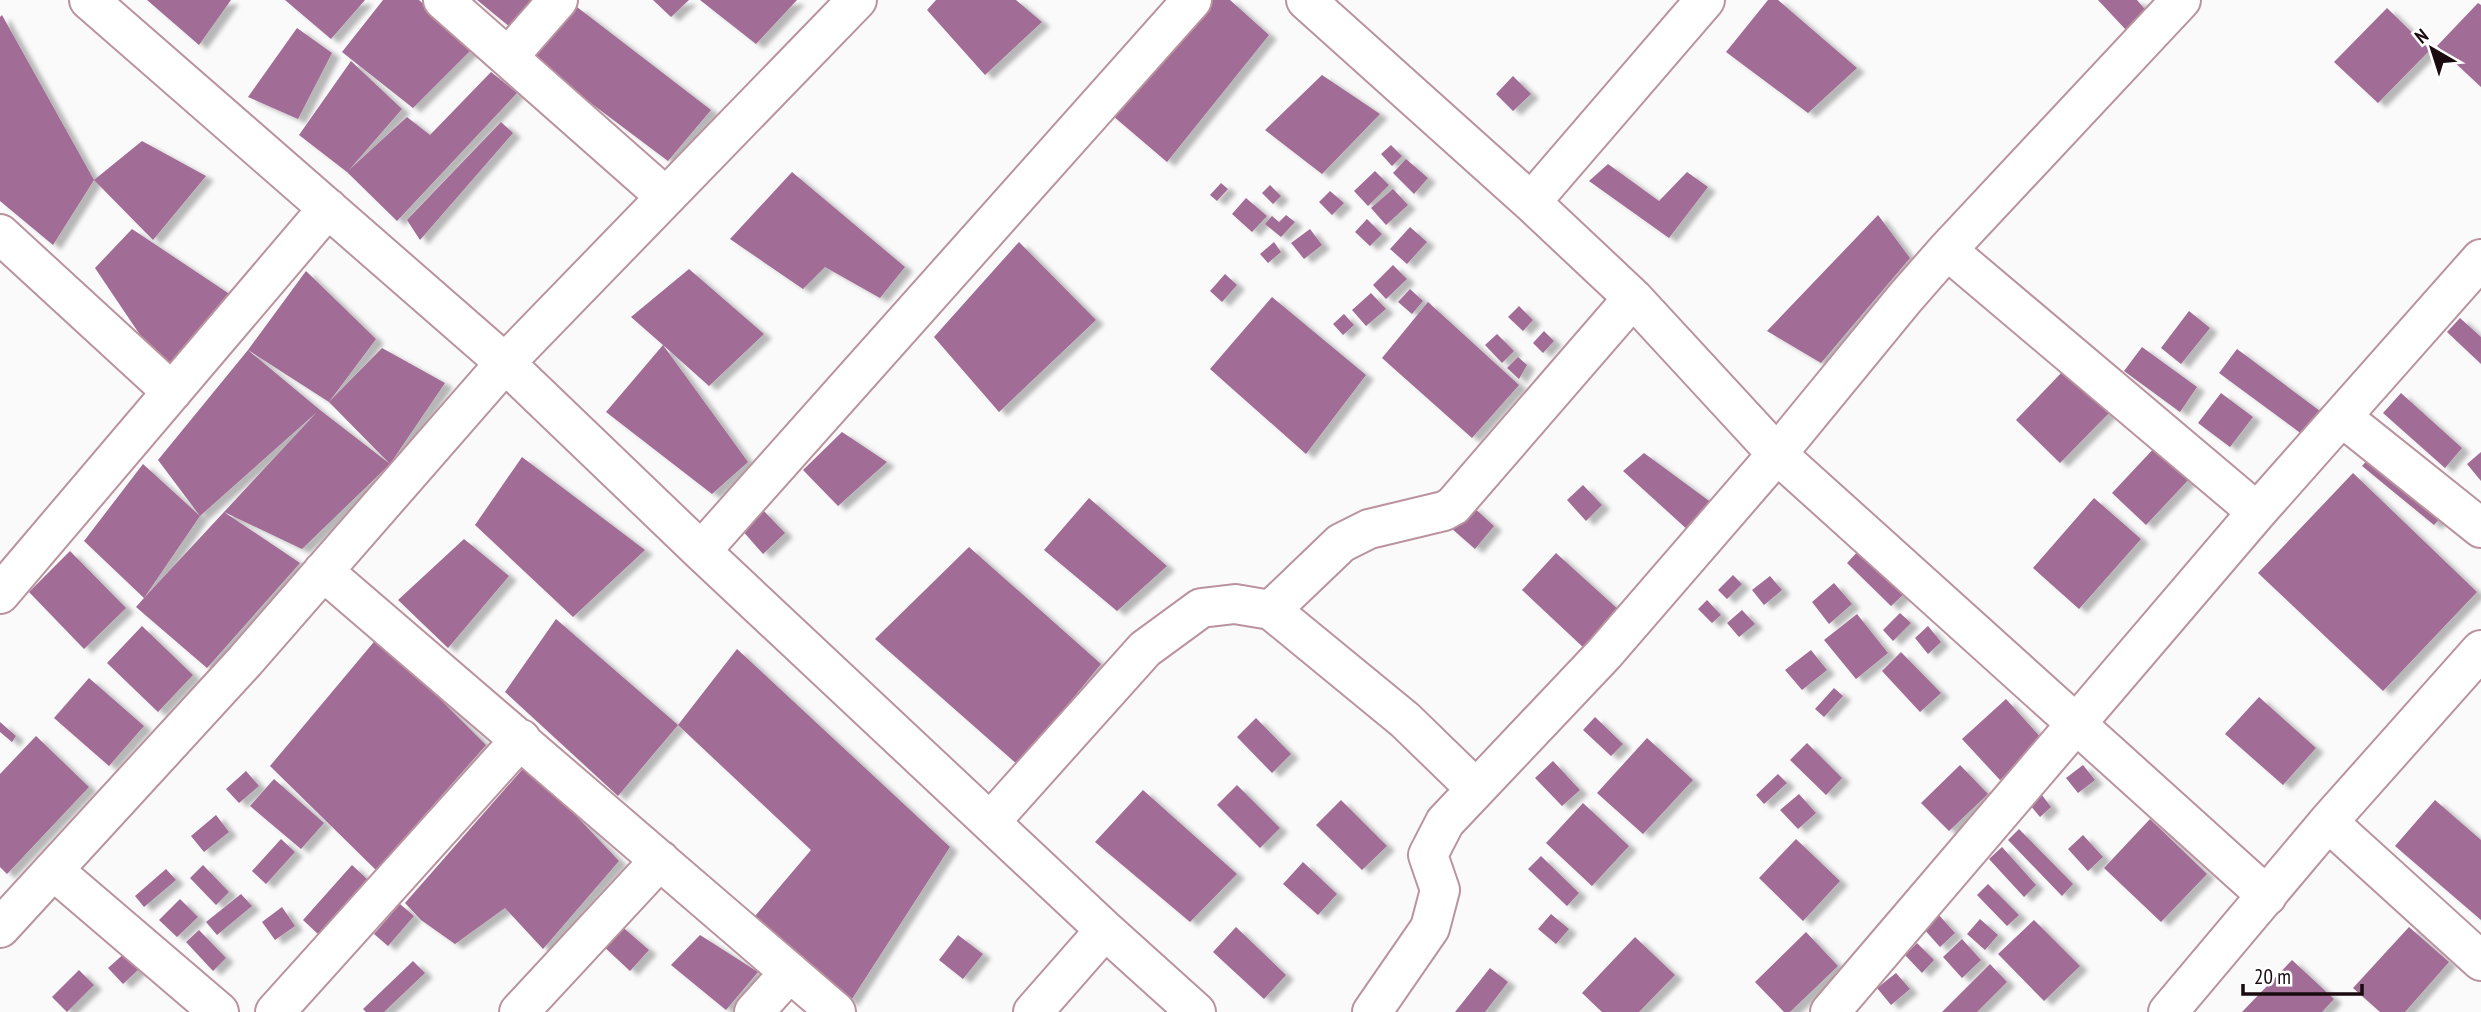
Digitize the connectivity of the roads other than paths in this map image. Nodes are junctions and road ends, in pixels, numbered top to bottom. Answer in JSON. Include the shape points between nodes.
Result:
{"nodes":[{"id":1,"x":89,"y":0,"type":"edge"},
{"id":2,"x":443,"y":0,"type":"edge"},
{"id":3,"x":558,"y":0,"type":"edge"},
{"id":4,"x":857,"y":0,"type":"edge"},
{"id":5,"x":1192,"y":0,"type":"edge"},
{"id":6,"x":1306,"y":0,"type":"edge"},
{"id":7,"x":1705,"y":0,"type":"edge"},
{"id":8,"x":2181,"y":0,"type":"edge"},
{"id":9,"x":508,"y":57,"type":"junction"},
{"id":10,"x":666,"y":197,"type":"junction"},
{"id":11,"x":1531,"y":202,"type":"junction"},
{"id":12,"x":328,"y":208,"type":"junction"},
{"id":13,"x":0,"y":234,"type":"edge"},
{"id":14,"x":1947,"y":250,"type":"junction"},
{"id":15,"x":2481,"y":259,"type":"edge"},
{"id":16,"x":1633,"y":298,"type":"junction"},
{"id":17,"x":505,"y":363,"type":"junction"},
{"id":18,"x":172,"y":392,"type":"junction"},
{"id":19,"x":2342,"y":417,"type":"junction"},
{"id":20,"x":1777,"y":454,"type":"junction"},
{"id":21,"x":2257,"y":512,"type":"junction"},
{"id":22,"x":2481,"y":528,"type":"edge"},
{"id":23,"x":701,"y":551,"type":"junction"},
{"id":24,"x":323,"y":571,"type":"junction"},
{"id":25,"x":0,"y":594,"type":"edge"},
{"id":26,"x":1271,"y":610,"type":"junction"},
{"id":27,"x":2481,"y":650,"type":"edge"},
{"id":28,"x":2076,"y":724,"type":"junction"},
{"id":29,"x":521,"y":739,"type":"junction"},
{"id":30,"x":1476,"y":789,"type":"junction"},
{"id":31,"x":990,"y":822,"type":"junction"},
{"id":32,"x":2328,"y":822,"type":"junction"},
{"id":33,"x":660,"y":860,"type":"junction"},
{"id":34,"x":53,"y":870,"type":"junction"},
{"id":35,"x":2267,"y":896,"type":"junction"},
{"id":36,"x":0,"y":928,"type":"edge"},
{"id":37,"x":1105,"y":930,"type":"junction"},
{"id":38,"x":2481,"y":961,"type":"edge"},
{"id":39,"x":790,"y":972,"type":"junction"},
{"id":40,"x":2173,"y":1011,"type":"edge"},
{"id":41,"x":219,"y":1012,"type":"edge"},
{"id":42,"x":275,"y":1012,"type":"edge"},
{"id":43,"x":519,"y":1012,"type":"edge"},
{"id":44,"x":754,"y":1012,"type":"edge"},
{"id":45,"x":836,"y":1012,"type":"edge"},
{"id":46,"x":1033,"y":1012,"type":"edge"},
{"id":47,"x":1196,"y":1012,"type":"edge"},
{"id":48,"x":1372,"y":1012,"type":"edge"},
{"id":49,"x":1830,"y":1012,"type":"edge"}],
"edges":[{"from":1,"to":12,"type":"street"},
{"from":2,"to":9,"type":"street"},
{"from":3,"to":9,"type":"street"},
{"from":4,"to":10,"type":"street"},
{"from":5,"to":23,"type":"street"},
{"from":6,"to":11,"type":"street"},
{"from":7,"to":11,"type":"street"},
{"from":8,"to":14,"type":"street"},
{"from":9,"to":10,"type":"street"},
{"from":10,"to":17,"type":"street"},
{"from":11,"to":16,"type":"street"},
{"from":12,"to":17,"type":"street"},
{"from":12,"to":18,"type":"street"},
{"from":13,"to":18,"type":"street"},
{"from":14,"to":20,"type":"street"},
{"from":14,"to":21,"type":"street"},
{"from":15,"to":19,"type":"street"},
{"from":16,"to":20,"type":"street"},
{"from":16,"to":26,"type":"street","via":[[1453,506],[1369,529],[1340,543]]},
{"from":17,"to":23,"type":"street"},
{"from":17,"to":24,"type":"street"},
{"from":18,"to":25,"type":"street"},
{"from":19,"to":21,"type":"street"},
{"from":19,"to":22,"type":"street"},
{"from":20,"to":28,"type":"street"},
{"from":20,"to":30,"type":"street","via":[[1604,654]]},
{"from":21,"to":28,"type":"street"},
{"from":23,"to":31,"type":"street"},
{"from":24,"to":29,"type":"street"},
{"from":24,"to":34,"type":"street"},
{"from":26,"to":30,"type":"street","via":[[1405,720]]},
{"from":26,"to":31,"type":"street","via":[[1235,604],[1201,608],[1144,649]]},
{"from":27,"to":32,"type":"street"},
{"from":28,"to":35,"type":"street"},
{"from":28,"to":49,"type":"street"},
{"from":29,"to":33,"type":"street"},
{"from":29,"to":42,"type":"street"},
{"from":30,"to":48,"type":"street","via":[[1445,822],[1428,855],[1440,890],[1430,928]]},
{"from":31,"to":37,"type":"street"},
{"from":32,"to":35,"type":"street"},
{"from":32,"to":38,"type":"street"},
{"from":33,"to":39,"type":"street"},
{"from":33,"to":43,"type":"street"},
{"from":34,"to":36,"type":"street"},
{"from":34,"to":41,"type":"street"},
{"from":35,"to":40,"type":"street"},
{"from":37,"to":46,"type":"street"},
{"from":37,"to":47,"type":"street"},
{"from":39,"to":44,"type":"street"},
{"from":39,"to":45,"type":"street"}]}
